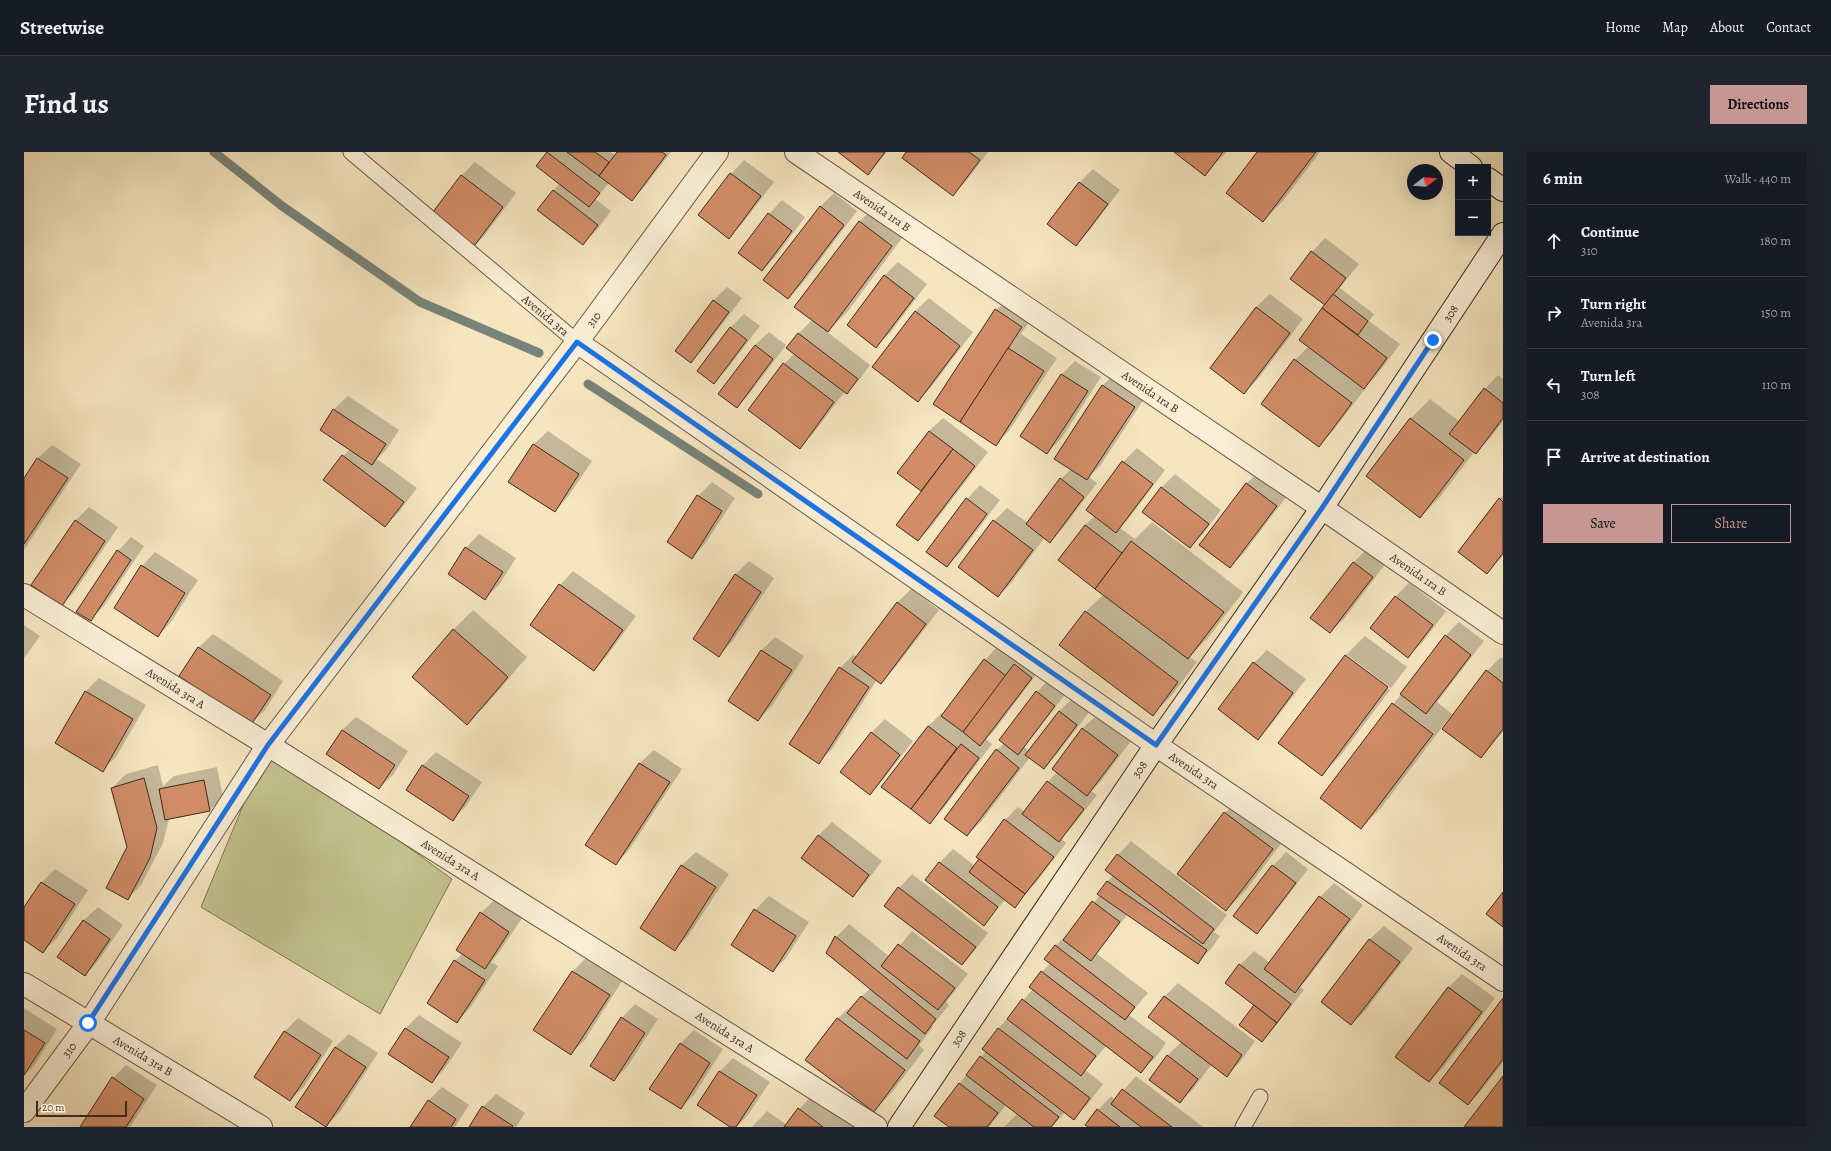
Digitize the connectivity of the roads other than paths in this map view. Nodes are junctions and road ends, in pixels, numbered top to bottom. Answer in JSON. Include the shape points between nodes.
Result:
{"nodes":[{"id":1,"x":351,"y":152,"type":"edge"},
{"id":2,"x":717,"y":152,"type":"edge"},
{"id":3,"x":796,"y":152,"type":"edge"},
{"id":4,"x":1450,"y":152,"type":"edge"},
{"id":5,"x":1468,"y":164,"type":"edge"},
{"id":6,"x":1491,"y":181,"type":"edge"},
{"id":7,"x":1503,"y":190,"type":"edge"},
{"id":8,"x":1503,"y":234,"type":"edge"},
{"id":9,"x":577,"y":342,"type":"junction"},
{"id":10,"x":1322,"y":508,"type":"junction"},
{"id":11,"x":24,"y":595,"type":"edge"},
{"id":12,"x":1503,"y":633,"type":"edge"},
{"id":13,"x":268,"y":745,"type":"junction"},
{"id":14,"x":1156,"y":745,"type":"junction"},
{"id":15,"x":1503,"y":980,"type":"edge"},
{"id":16,"x":24,"y":984,"type":"edge"},
{"id":17,"x":88,"y":1023,"type":"junction"},
{"id":18,"x":1260,"y":1097,"type":"dead end"},
{"id":19,"x":24,"y":1111,"type":"edge"},
{"id":20,"x":261,"y":1127,"type":"edge"},
{"id":21,"x":876,"y":1127,"type":"edge"},
{"id":22,"x":899,"y":1127,"type":"edge"},
{"id":23,"x":1243,"y":1127,"type":"edge"}],
"edges":[{"from":1,"to":9,"type":"lane","name":"Avenida 3ra"},
{"from":2,"to":9,"type":"street","name":"310"},
{"from":3,"to":10,"type":"street","name":"Avenida 1ra B"},
{"from":4,"to":5,"type":"street"},
{"from":6,"to":7,"type":"street"},
{"from":8,"to":10,"type":"street","name":"308"},
{"from":9,"to":13,"type":"street","name":"310"},
{"from":9,"to":14,"type":"street","name":"Avenida 3ra"},
{"from":10,"to":12,"type":"street","name":"Avenida 1ra B"},
{"from":10,"to":14,"type":"street","name":"308"},
{"from":11,"to":13,"type":"street","name":"Avenida 3ra A"},
{"from":13,"to":17,"type":"street","name":"310"},
{"from":13,"to":21,"type":"street","name":"Avenida 3ra A"},
{"from":14,"to":15,"type":"street","name":"Avenida 3ra"},
{"from":14,"to":22,"type":"street","name":"308"},
{"from":16,"to":17,"type":"street","name":"Avenida 3ra B"},
{"from":17,"to":19,"type":"street","name":"310"},
{"from":17,"to":20,"type":"street","name":"Avenida 3ra B"},
{"from":18,"to":23,"type":"lane"}]}
